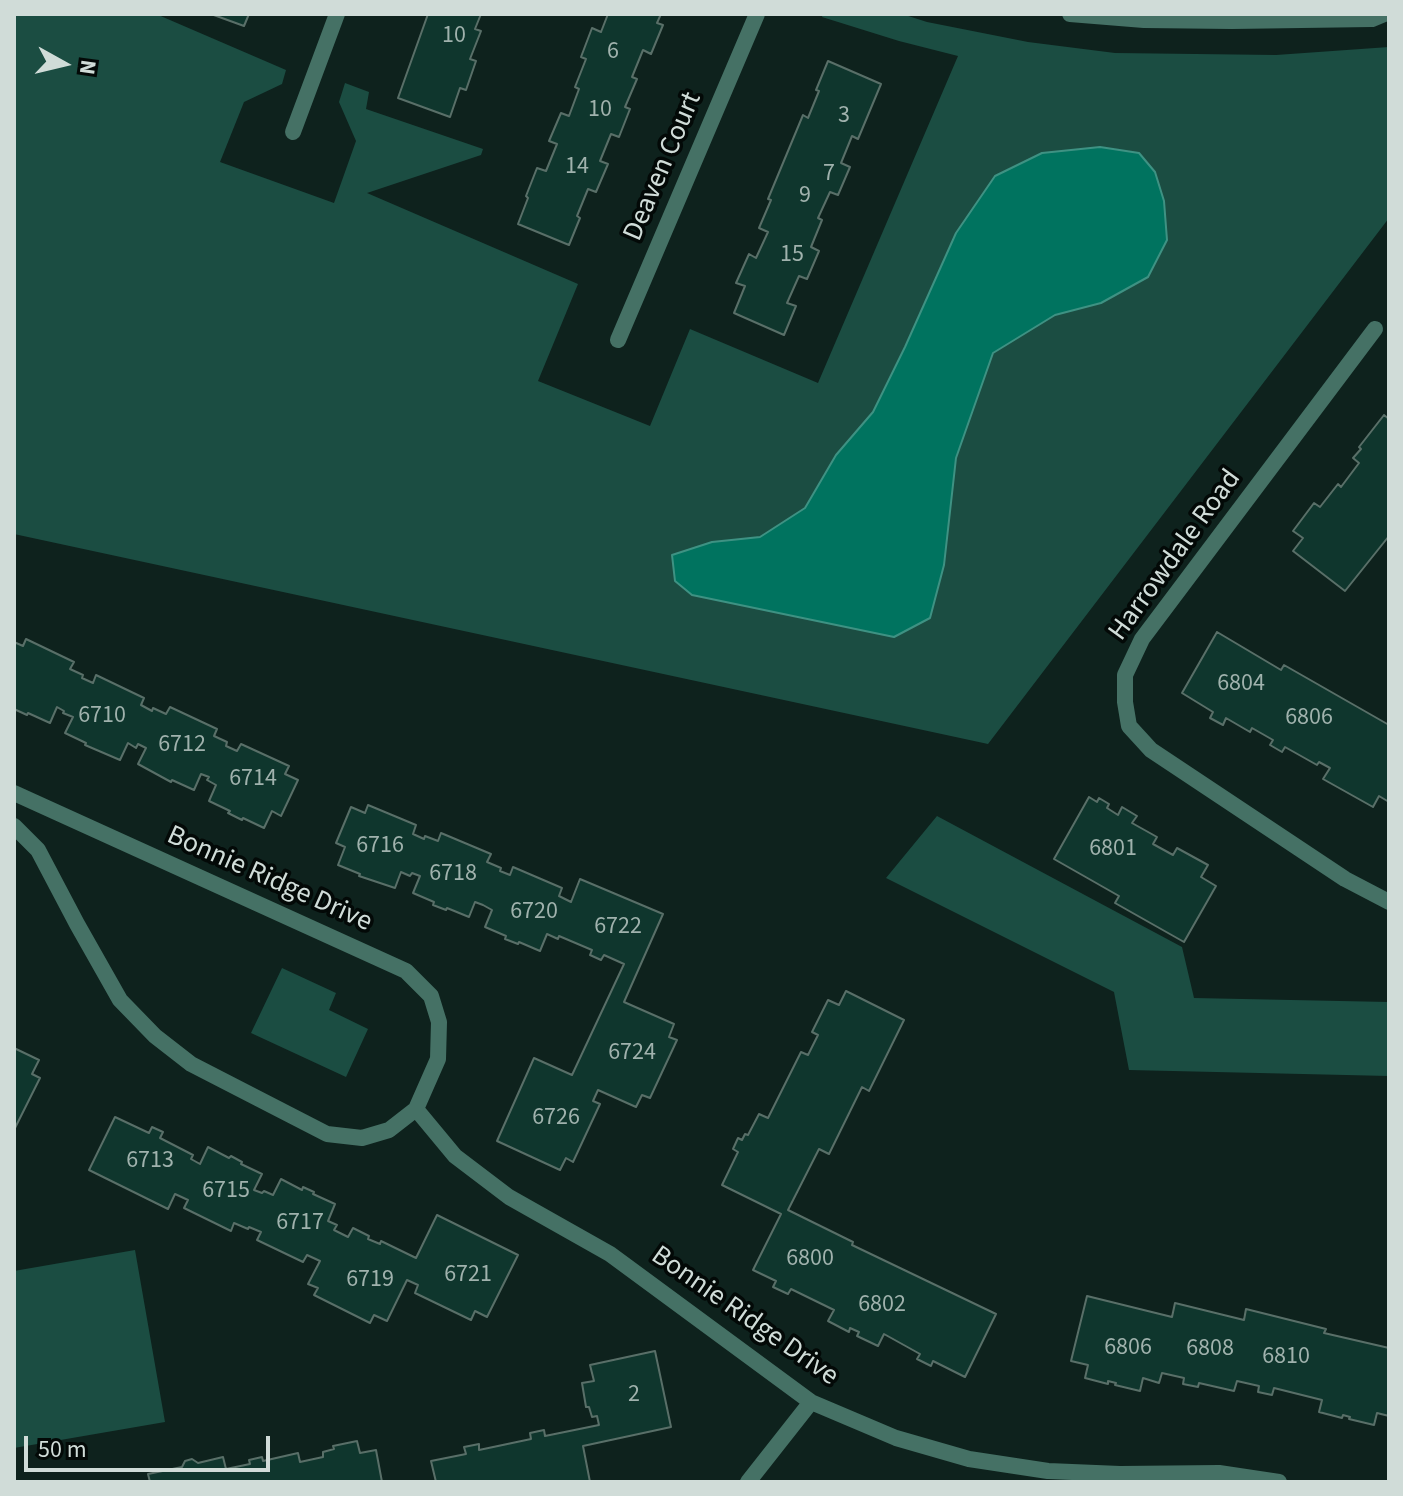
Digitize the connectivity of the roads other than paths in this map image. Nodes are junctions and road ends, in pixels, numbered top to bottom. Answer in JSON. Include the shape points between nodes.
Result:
{"nodes":[{"id":1,"x":337,"y":14,"type":"edge"},
{"id":2,"x":757,"y":14,"type":"edge"},
{"id":3,"x":1070,"y":14,"type":"edge"},
{"id":4,"x":1378,"y":16,"type":"edge"},
{"id":5,"x":293,"y":132,"type":"dead end"},
{"id":6,"x":1375,"y":329,"type":"dead end"},
{"id":7,"x":618,"y":340,"type":"dead end"},
{"id":8,"x":14,"y":793,"type":"edge"},
{"id":9,"x":14,"y":826,"type":"edge"},
{"id":10,"x":1389,"y":902,"type":"edge"},
{"id":11,"x":416,"y":1109,"type":"junction"},
{"id":12,"x":811,"y":1402,"type":"junction"},
{"id":13,"x":748,"y":1482,"type":"edge"},
{"id":14,"x":1279,"y":1482,"type":"edge"}],
"edges":[{"from":1,"to":5,"type":"street"},
{"from":2,"to":7,"type":"street","name":"Deaven Court"},
{"from":3,"to":4,"type":"street","via":[[1144,20]]},
{"from":6,"to":10,"type":"street","name":"Harrowdale Road","via":[[1142,639],[1125,675],[1125,702],[1129,726],[1151,750],[1345,879]]},
{"from":8,"to":11,"type":"street","name":"Bonnie Ridge Drive","via":[[406,971],[431,996],[439,1022],[438,1059]]},
{"from":9,"to":11,"type":"street","via":[[38,850],[120,1000],[191,1064],[327,1134],[362,1138],[389,1130]]},
{"from":11,"to":12,"type":"street","name":"Bonnie Ridge Drive","via":[[455,1156],[498,1189],[610,1254]]},
{"from":12,"to":13,"type":"street"},
{"from":12,"to":14,"type":"street","name":"Bonnie Ridge Drive","via":[[896,1438],[969,1459],[1048,1471],[1219,1473]]}]}
